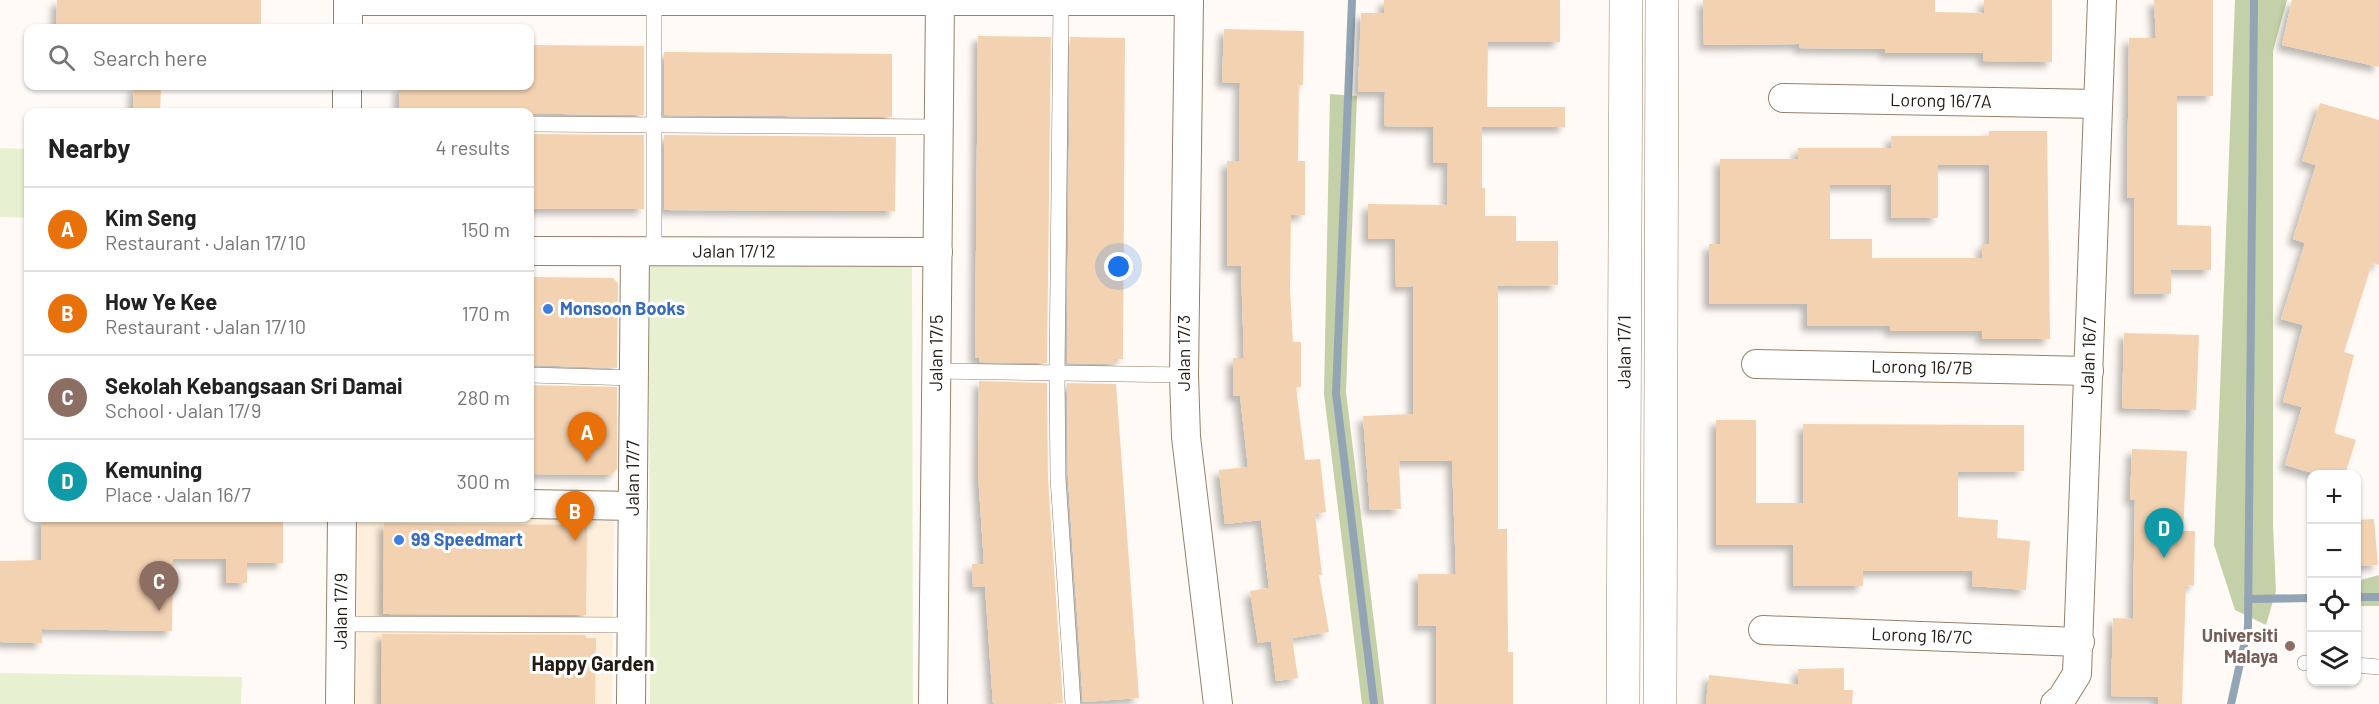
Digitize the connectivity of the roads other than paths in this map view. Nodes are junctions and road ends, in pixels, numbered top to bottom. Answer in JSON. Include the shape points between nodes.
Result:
{"nodes":[{"id":1,"x":1626,"y":0,"type":"edge"},
{"id":2,"x":1662,"y":0,"type":"edge"},
{"id":3,"x":2102,"y":0,"type":"edge"},
{"id":4,"x":610,"y":1,"type":"edge"},
{"id":5,"x":654,"y":1,"type":"edge"},
{"id":6,"x":926,"y":1,"type":"edge"},
{"id":7,"x":1061,"y":1,"type":"edge"},
{"id":8,"x":1189,"y":1,"type":"edge"},
{"id":9,"x":348,"y":10,"type":"edge"},
{"id":10,"x":347,"y":90,"type":"edge"},
{"id":11,"x":1784,"y":99,"type":"dead end"},
{"id":12,"x":2098,"y":104,"type":"junction"},
{"id":13,"x":347,"y":108,"type":"edge"},
{"id":14,"x":534,"y":124,"type":"edge"},
{"id":15,"x":654,"y":126,"type":"junction"},
{"id":16,"x":939,"y":127,"type":"junction"},
{"id":17,"x":534,"y":251,"type":"edge"},
{"id":18,"x":644,"y":252,"type":"junction"},
{"id":19,"x":938,"y":252,"type":"junction"},
{"id":20,"x":1756,"y":364,"type":"dead end"},
{"id":21,"x":936,"y":371,"type":"junction"},
{"id":22,"x":2089,"y":371,"type":"junction"},
{"id":23,"x":1057,"y":373,"type":"junction"},
{"id":24,"x":534,"y":375,"type":"edge"},
{"id":25,"x":1184,"y":375,"type":"junction"},
{"id":26,"x":634,"y":378,"type":"junction"},
{"id":27,"x":534,"y":504,"type":"edge"},
{"id":28,"x":633,"y":506,"type":"junction"},
{"id":29,"x":342,"y":522,"type":"edge"},
{"id":30,"x":341,"y":624,"type":"junction"},
{"id":31,"x":632,"y":625,"type":"junction"},
{"id":32,"x":1763,"y":630,"type":"dead end"},
{"id":33,"x":2079,"y":642,"type":"junction"},
{"id":34,"x":2361,"y":666,"type":"edge"},
{"id":35,"x":2379,"y":667,"type":"edge"},
{"id":36,"x":340,"y":704,"type":"edge"},
{"id":37,"x":631,"y":704,"type":"edge"},
{"id":38,"x":933,"y":704,"type":"edge"},
{"id":39,"x":1073,"y":704,"type":"edge"},
{"id":40,"x":1218,"y":704,"type":"edge"},
{"id":41,"x":1623,"y":704,"type":"edge"},
{"id":42,"x":1660,"y":704,"type":"edge"},
{"id":43,"x":2055,"y":704,"type":"edge"}],
"edges":[{"from":1,"to":41,"type":"street","name":"Jalan 17/1"},
{"from":2,"to":42,"type":"street","name":"Jalan 17/1"},
{"from":3,"to":12,"type":"street","name":"Jalan 16/7"},
{"from":4,"to":5,"type":"street"},
{"from":4,"to":9,"type":"street"},
{"from":5,"to":6,"type":"street"},
{"from":5,"to":15,"type":"lane"},
{"from":6,"to":7,"type":"street"},
{"from":6,"to":16,"type":"street","name":"Jalan 17/5"},
{"from":7,"to":8,"type":"street"},
{"from":7,"to":23,"type":"lane"},
{"from":8,"to":25,"type":"street","name":"Jalan 17/3"},
{"from":10,"to":13,"type":"street"},
{"from":11,"to":12,"type":"street","name":"Lorong 16/7A"},
{"from":12,"to":22,"type":"street","name":"Jalan 16/7"},
{"from":14,"to":15,"type":"lane"},
{"from":15,"to":16,"type":"lane"},
{"from":15,"to":18,"type":"lane"},
{"from":16,"to":19,"type":"street","name":"Jalan 17/5"},
{"from":17,"to":18,"type":"street","name":"Jalan 17/12"},
{"from":18,"to":19,"type":"street","name":"Jalan 17/12"},
{"from":18,"to":26,"type":"street","name":"Jalan 17/7"},
{"from":19,"to":21,"type":"street","name":"Jalan 17/5"},
{"from":20,"to":22,"type":"street","name":"Lorong 16/7B"},
{"from":21,"to":23,"type":"lane"},
{"from":21,"to":38,"type":"street","name":"Jalan 17/5"},
{"from":22,"to":33,"type":"street","name":"Jalan 16/7"},
{"from":23,"to":25,"type":"lane"},
{"from":23,"to":39,"type":"lane","via":[[1058,478]]},
{"from":24,"to":26,"type":"lane"},
{"from":25,"to":40,"type":"street","name":"Jalan 17/3","via":[[1186,437]]},
{"from":26,"to":28,"type":"street","name":"Jalan 17/7"},
{"from":27,"to":28,"type":"street"},
{"from":28,"to":31,"type":"street","name":"Jalan 17/7"},
{"from":29,"to":30,"type":"street","name":"Jalan 17/9"},
{"from":30,"to":31,"type":"lane"},
{"from":30,"to":36,"type":"street","name":"Jalan 17/9"},
{"from":31,"to":37,"type":"street","name":"Jalan 17/7"},
{"from":32,"to":33,"type":"street","name":"Lorong 16/7C"},
{"from":33,"to":43,"type":"street","name":"Jalan 16/7","via":[[2078,674]]},
{"from":34,"to":35,"type":"lane"}]}
